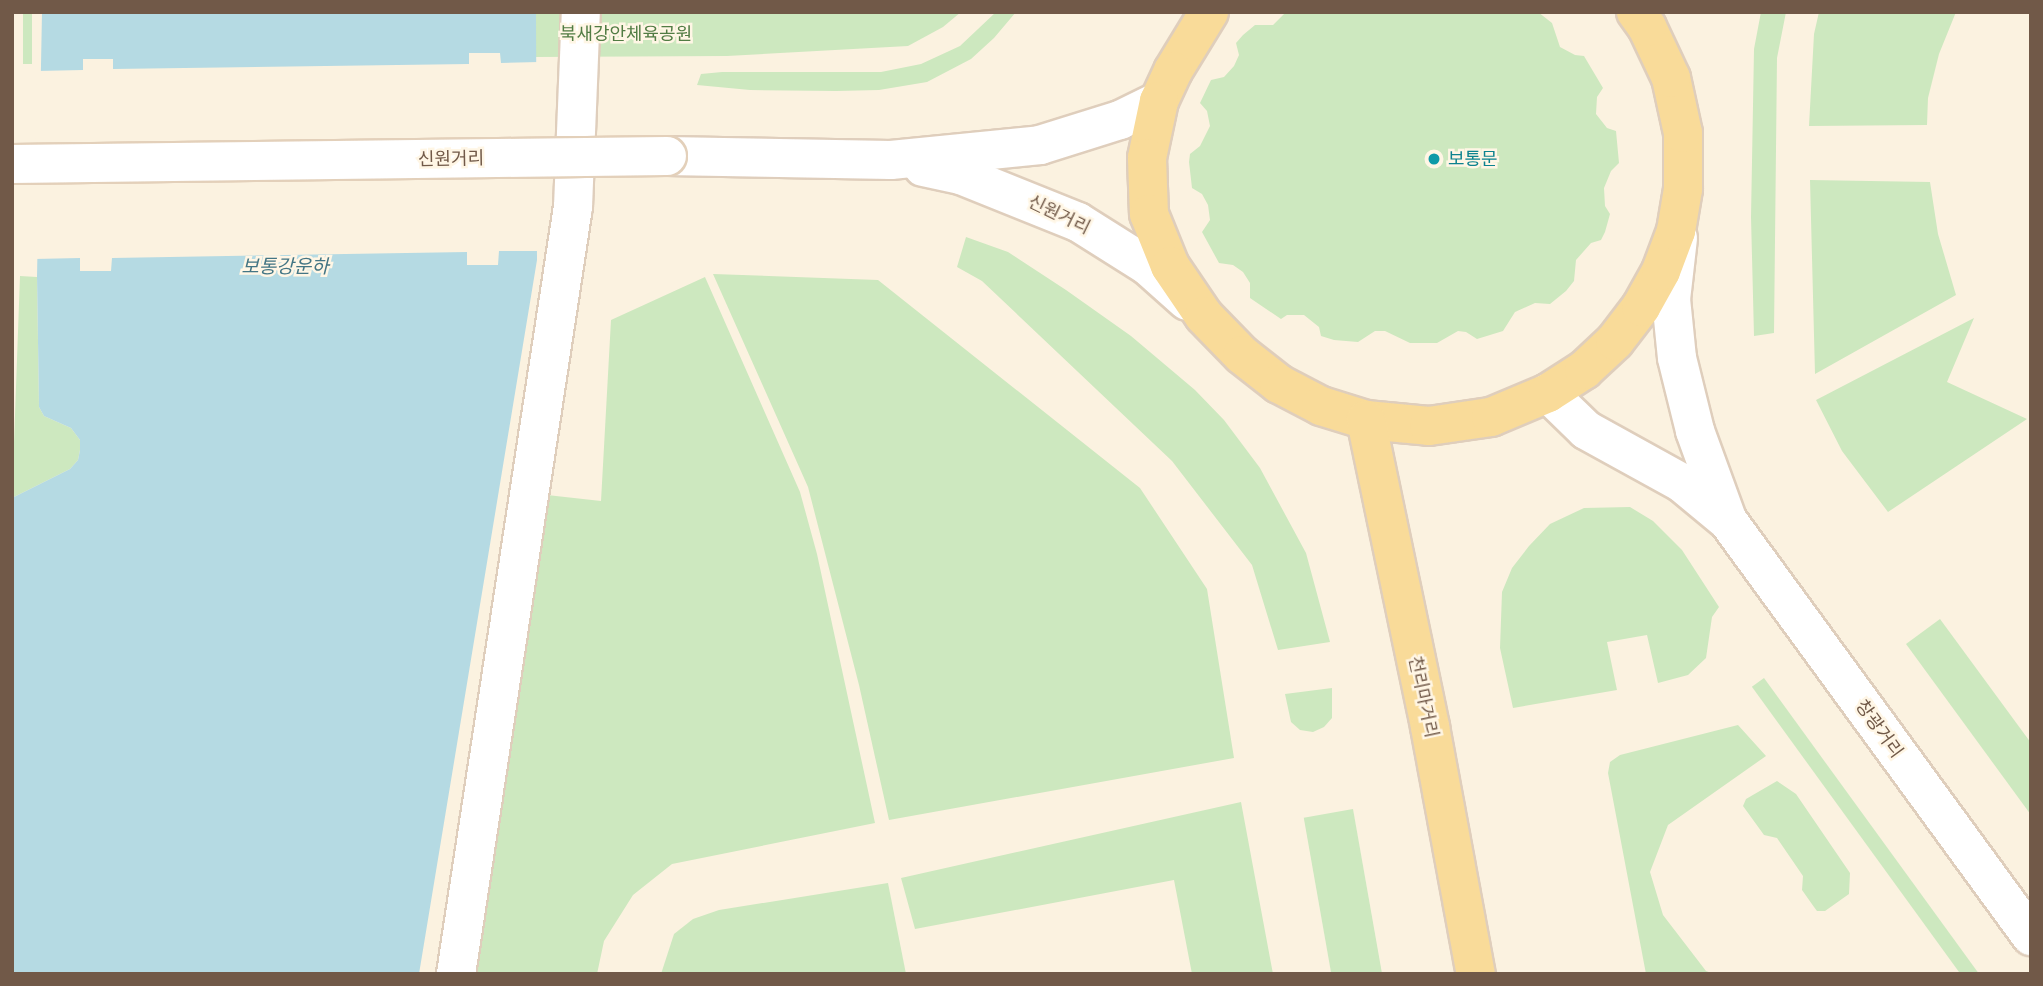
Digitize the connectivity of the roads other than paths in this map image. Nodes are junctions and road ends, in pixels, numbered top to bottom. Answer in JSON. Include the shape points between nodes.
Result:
{"nodes":[{"id":1,"x":581,"y":12,"type":"edge"},
{"id":2,"x":1636,"y":12,"type":"edge"},
{"id":3,"x":1198,"y":18,"type":"edge"},
{"id":4,"x":1159,"y":101,"type":"junction"},
{"id":5,"x":891,"y":160,"type":"junction"},
{"id":6,"x":12,"y":164,"type":"edge"},
{"id":7,"x":1683,"y":189,"type":"junction"},
{"id":8,"x":1204,"y":316,"type":"junction"},
{"id":9,"x":1549,"y":393,"type":"junction"},
{"id":10,"x":1366,"y":420,"type":"junction"},
{"id":11,"x":1728,"y":521,"type":"junction"},
{"id":12,"x":2031,"y":936,"type":"edge"},
{"id":13,"x":456,"y":974,"type":"edge"},
{"id":14,"x":1476,"y":974,"type":"edge"}],
"edges":[{"from":1,"to":13,"type":"street","via":[[573,207]]},
{"from":2,"to":7,"type":"main road","via":[[1672,83],[1683,133]]},
{"from":3,"to":4,"type":"main road"},
{"from":4,"to":5,"type":"street","name":"신원거리","via":[[1120,120],[1040,145]]},
{"from":4,"to":8,"type":"main road","via":[[1147,158],[1149,214],[1170,267]]},
{"from":5,"to":6,"type":"street","name":"신원거리","bridge":true,"via":[[667,156]]},
{"from":5,"to":8,"type":"street","name":"신원거리","via":[[961,175],[1078,222],[1148,266]]},
{"from":7,"to":9,"type":"main road","via":[[1672,241],[1641,307],[1615,341],[1584,370]]},
{"from":7,"to":11,"type":"street","name":"창광거리","via":[[1671,299],[1677,358],[1695,431]]},
{"from":8,"to":10,"type":"main road","via":[[1279,384],[1321,406]]},
{"from":9,"to":10,"type":"main road","via":[[1491,416],[1429,426]]},
{"from":9,"to":11,"type":"street","name":"창광거리","via":[[1586,430],[1682,484]]},
{"from":10,"to":14,"type":"main road","name":"천리마거리"},
{"from":11,"to":12,"type":"street","name":"창광거리"}]}
